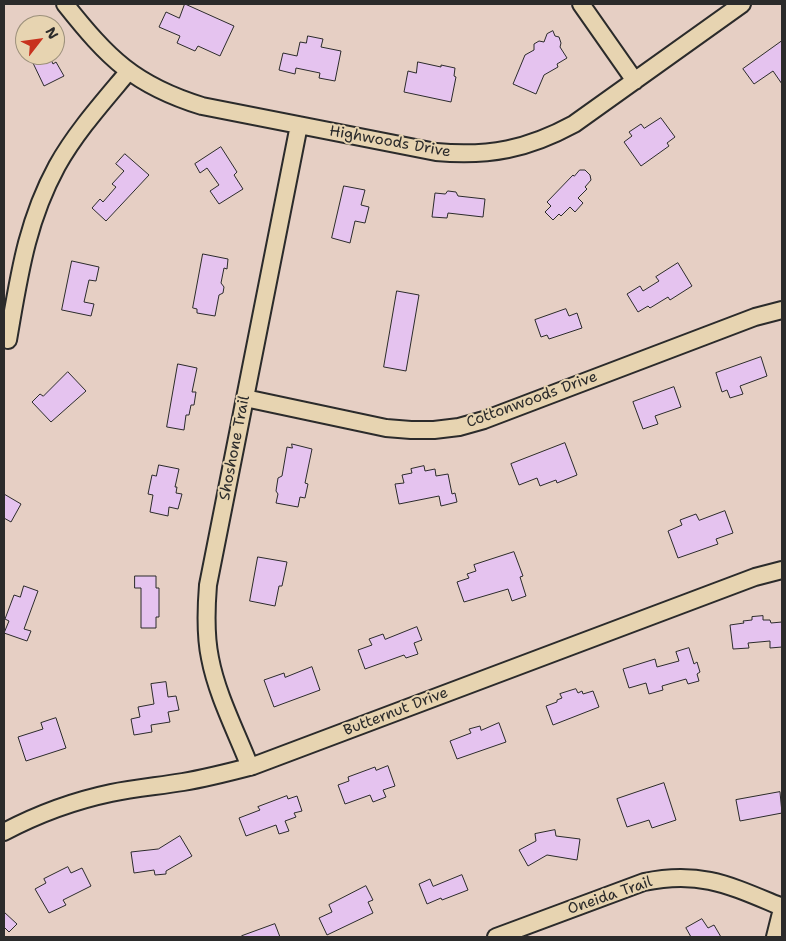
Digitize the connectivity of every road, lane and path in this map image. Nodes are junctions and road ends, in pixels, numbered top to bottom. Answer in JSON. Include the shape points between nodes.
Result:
{"nodes":[{"id":1,"x":65,"y":4,"type":"edge"},
{"id":2,"x":582,"y":4,"type":"edge"},
{"id":3,"x":742,"y":4,"type":"edge"},
{"id":4,"x":128,"y":72,"type":"junction"},
{"id":5,"x":636,"y":81,"type":"junction"},
{"id":6,"x":299,"y":125,"type":"junction"},
{"id":7,"x":782,"y":310,"type":"edge"},
{"id":8,"x":8,"y":340,"type":"dead end"},
{"id":9,"x":245,"y":398,"type":"junction"},
{"id":10,"x":782,"y":570,"type":"edge"},
{"id":11,"x":250,"y":767,"type":"junction"},
{"id":12,"x":4,"y":832,"type":"edge"},
{"id":13,"x":782,"y":908,"type":"edge"},
{"id":14,"x":496,"y":937,"type":"edge"},
{"id":15,"x":775,"y":937,"type":"edge"}],
"edges":[{"from":1,"to":4,"type":"street","name":"Highwoods Drive","via":[[89,35]]},
{"from":2,"to":5,"type":"street"},
{"from":3,"to":5,"type":"street","name":"Highwoods Drive"},
{"from":4,"to":6,"type":"street","name":"Highwoods Drive","via":[[177,99]]},
{"from":4,"to":8,"type":"street","via":[[76,136],[45,190],[26,242]]},
{"from":5,"to":6,"type":"street","name":"Highwoods Drive","via":[[553,136],[530,145],[491,153],[436,152]]},
{"from":6,"to":9,"type":"street","name":"Shoshone Trail"},
{"from":7,"to":9,"type":"street","name":"Cottonwoods Drive","via":[[755,316],[459,427],[434,430],[386,428]]},
{"from":9,"to":11,"type":"street","name":"Shoshone Trail","via":[[208,585],[206,611],[210,658],[216,682]]},
{"from":10,"to":11,"type":"street","name":"Butternut Drive","via":[[754,577]]},
{"from":11,"to":12,"type":"street","name":"Butternut Drive","via":[[82,800],[31,818]]},
{"from":13,"to":14,"type":"street","name":"Oneida Trail","via":[[728,885],[702,878],[662,878]]},
{"from":13,"to":15,"type":"street"}]}
